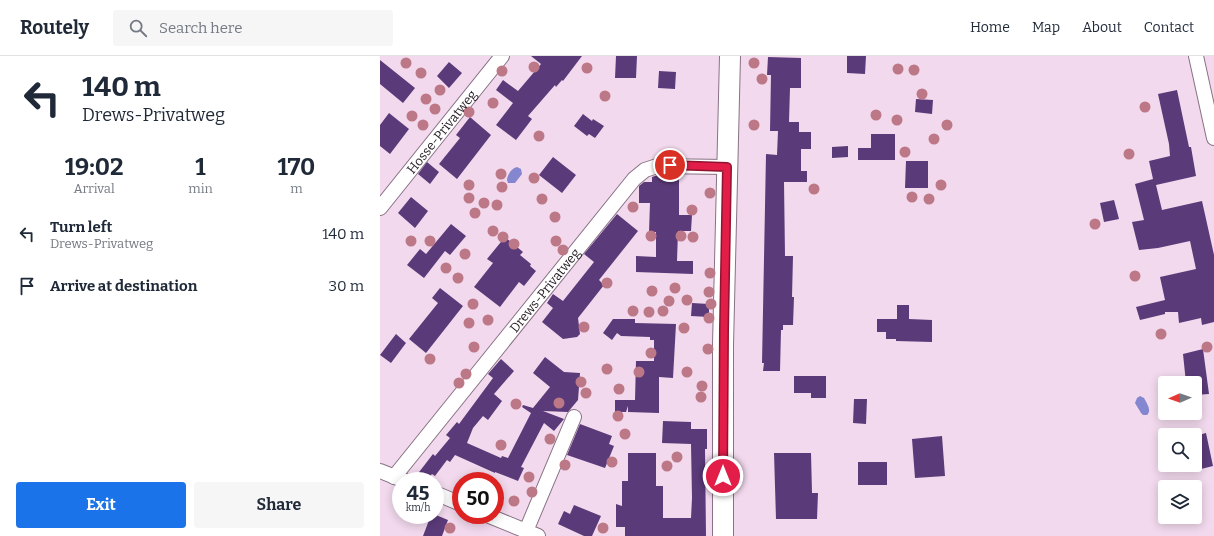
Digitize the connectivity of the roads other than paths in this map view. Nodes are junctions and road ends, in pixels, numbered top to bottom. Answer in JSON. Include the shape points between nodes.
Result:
{"nodes":[{"id":1,"x":502,"y":56,"type":"edge"},
{"id":2,"x":730,"y":56,"type":"edge"},
{"id":3,"x":1196,"y":56,"type":"edge"},
{"id":4,"x":1214,"y":138,"type":"edge"},
{"id":5,"x":727,"y":167,"type":"junction"},
{"id":6,"x":380,"y":208,"type":"edge"},
{"id":7,"x":574,"y":417,"type":"dead end"},
{"id":8,"x":380,"y":471,"type":"edge"},
{"id":9,"x":405,"y":472,"type":"edge"},
{"id":10,"x":392,"y":476,"type":"edge"},
{"id":11,"x":504,"y":522,"type":"edge"},
{"id":12,"x":532,"y":534,"type":"edge"},
{"id":13,"x":723,"y":536,"type":"edge"}],
"edges":[{"from":1,"to":6,"type":"street","name":"Hosse-Privatweg"},
{"from":2,"to":5,"type":"main road"},
{"from":3,"to":4,"type":"street"},
{"from":5,"to":9,"type":"street","name":"Drews-Privatweg","via":[[657,166],[638,174]]},
{"from":5,"to":13,"type":"main road","via":[[723,345]]},
{"from":7,"to":12,"type":"street"},
{"from":8,"to":10,"type":"street"},
{"from":11,"to":12,"type":"street"}]}
